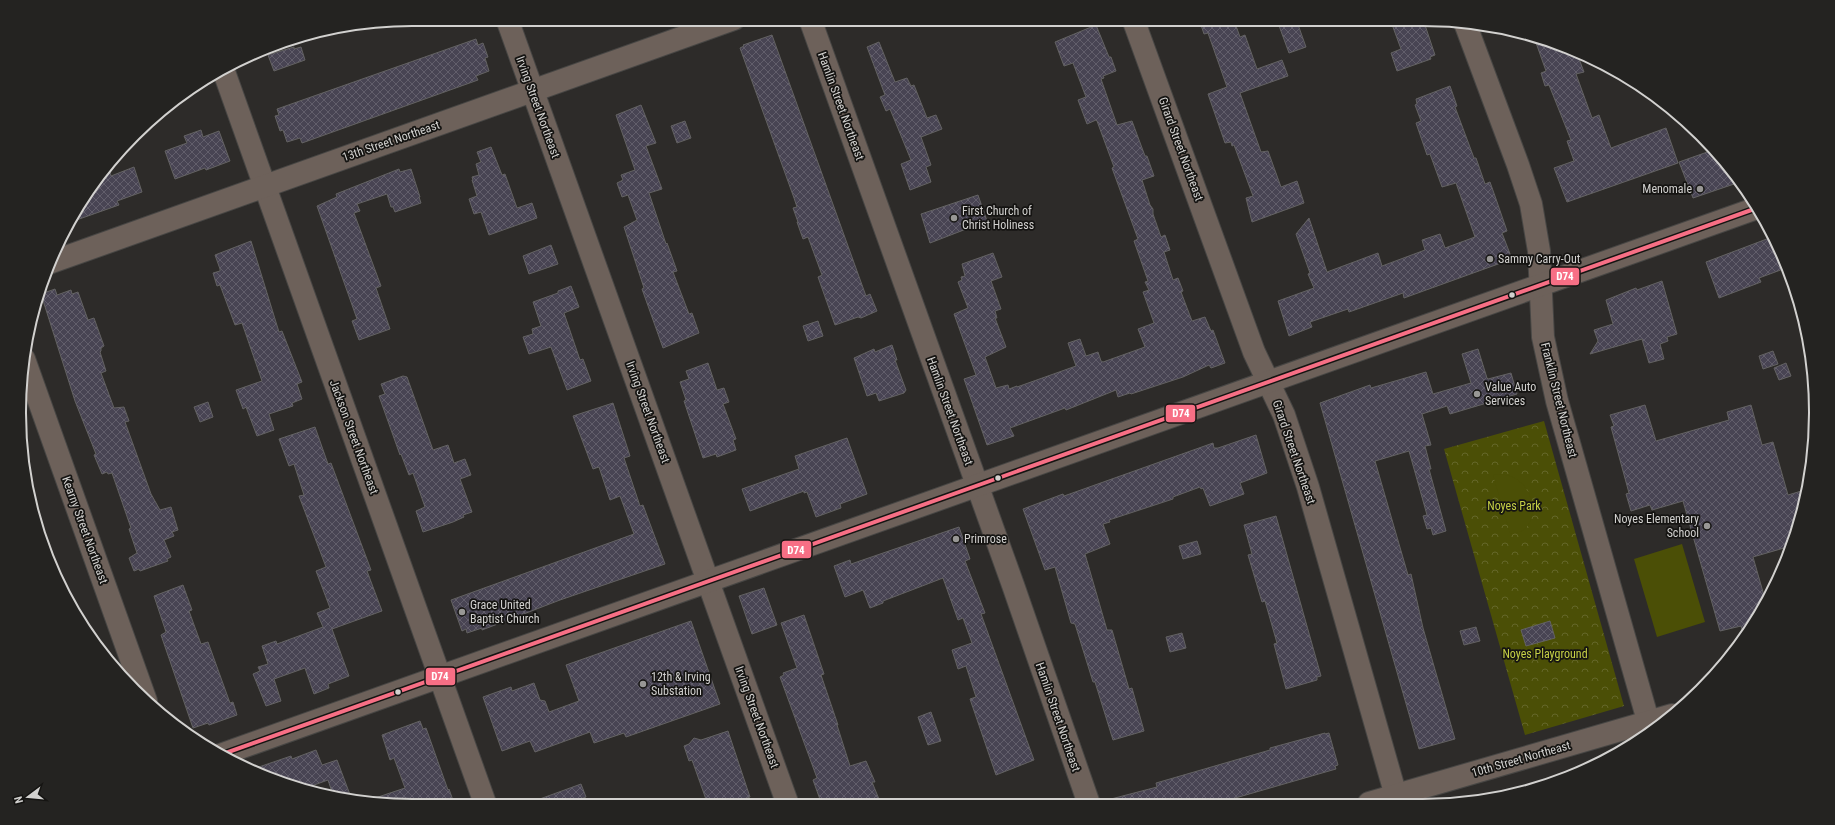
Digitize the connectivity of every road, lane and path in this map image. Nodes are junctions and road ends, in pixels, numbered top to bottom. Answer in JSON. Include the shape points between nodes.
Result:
{"nodes":[{"id":1,"x":510,"y":26,"type":"edge"},
{"id":2,"x":714,"y":26,"type":"edge"},
{"id":3,"x":813,"y":26,"type":"edge"},
{"id":4,"x":1136,"y":26,"type":"edge"},
{"id":5,"x":1467,"y":29,"type":"edge"},
{"id":6,"x":225,"y":75,"type":"edge"},
{"id":7,"x":533,"y":91,"type":"junction"},
{"id":8,"x":264,"y":186,"type":"junction"},
{"id":9,"x":1751,"y":210,"type":"edge"},
{"id":10,"x":57,"y":260,"type":"edge"},
{"id":11,"x":1541,"y":285,"type":"junction"},
{"id":12,"x":28,"y":371,"type":"edge"},
{"id":13,"x":1269,"y":382,"type":"junction"},
{"id":14,"x":977,"y":486,"type":"junction"},
{"id":15,"x":708,"y":582,"type":"junction"},
{"id":16,"x":440,"y":677,"type":"junction"},
{"id":17,"x":141,"y":688,"type":"edge"},
{"id":18,"x":1650,"y":725,"type":"edge"},
{"id":19,"x":1647,"y":727,"type":"edge"},
{"id":20,"x":229,"y":752,"type":"edge"},
{"id":21,"x":484,"y":799,"type":"edge"},
{"id":22,"x":786,"y":799,"type":"edge"},
{"id":23,"x":1087,"y":799,"type":"edge"},
{"id":24,"x":1396,"y":799,"type":"edge"}],
"edges":[{"from":1,"to":7,"type":"street","name":"Irving Street Northeast"},
{"from":2,"to":7,"type":"street","name":"13th Street Northeast"},
{"from":3,"to":14,"type":"street","name":"Hamlin Street Northeast"},
{"from":4,"to":13,"type":"street","name":"Girard Street Northeast","via":[[1254,352]]},
{"from":5,"to":11,"type":"street","name":"Franklin Street Northeast","via":[[1530,204],[1539,251]]},
{"from":6,"to":8,"type":"street","name":"Jackson Street Northeast"},
{"from":7,"to":8,"type":"street","name":"13th Street Northeast"},
{"from":7,"to":15,"type":"street","name":"Irving Street Northeast"},
{"from":8,"to":10,"type":"street","name":"13th Street Northeast"},
{"from":8,"to":16,"type":"street","name":"Jackson Street Northeast"},
{"from":9,"to":11,"type":"street"},
{"from":11,"to":13,"type":"street"},
{"from":11,"to":18,"type":"street","name":"Franklin Street Northeast","via":[[1543,337],[1557,401]]},
{"from":12,"to":17,"type":"street","name":"Kearny Street Northeast"},
{"from":13,"to":14,"type":"street"},
{"from":13,"to":24,"type":"street","name":"Girard Street Northeast","via":[[1284,414],[1308,487]]},
{"from":14,"to":15,"type":"street"},
{"from":14,"to":23,"type":"street","name":"Hamlin Street Northeast"},
{"from":15,"to":16,"type":"street"},
{"from":15,"to":22,"type":"street","name":"Irving Street Northeast"},
{"from":16,"to":20,"type":"street"},
{"from":16,"to":21,"type":"street","name":"Jackson Street Northeast"},
{"from":19,"to":24,"type":"street","name":"10th Street Northeast"}]}
